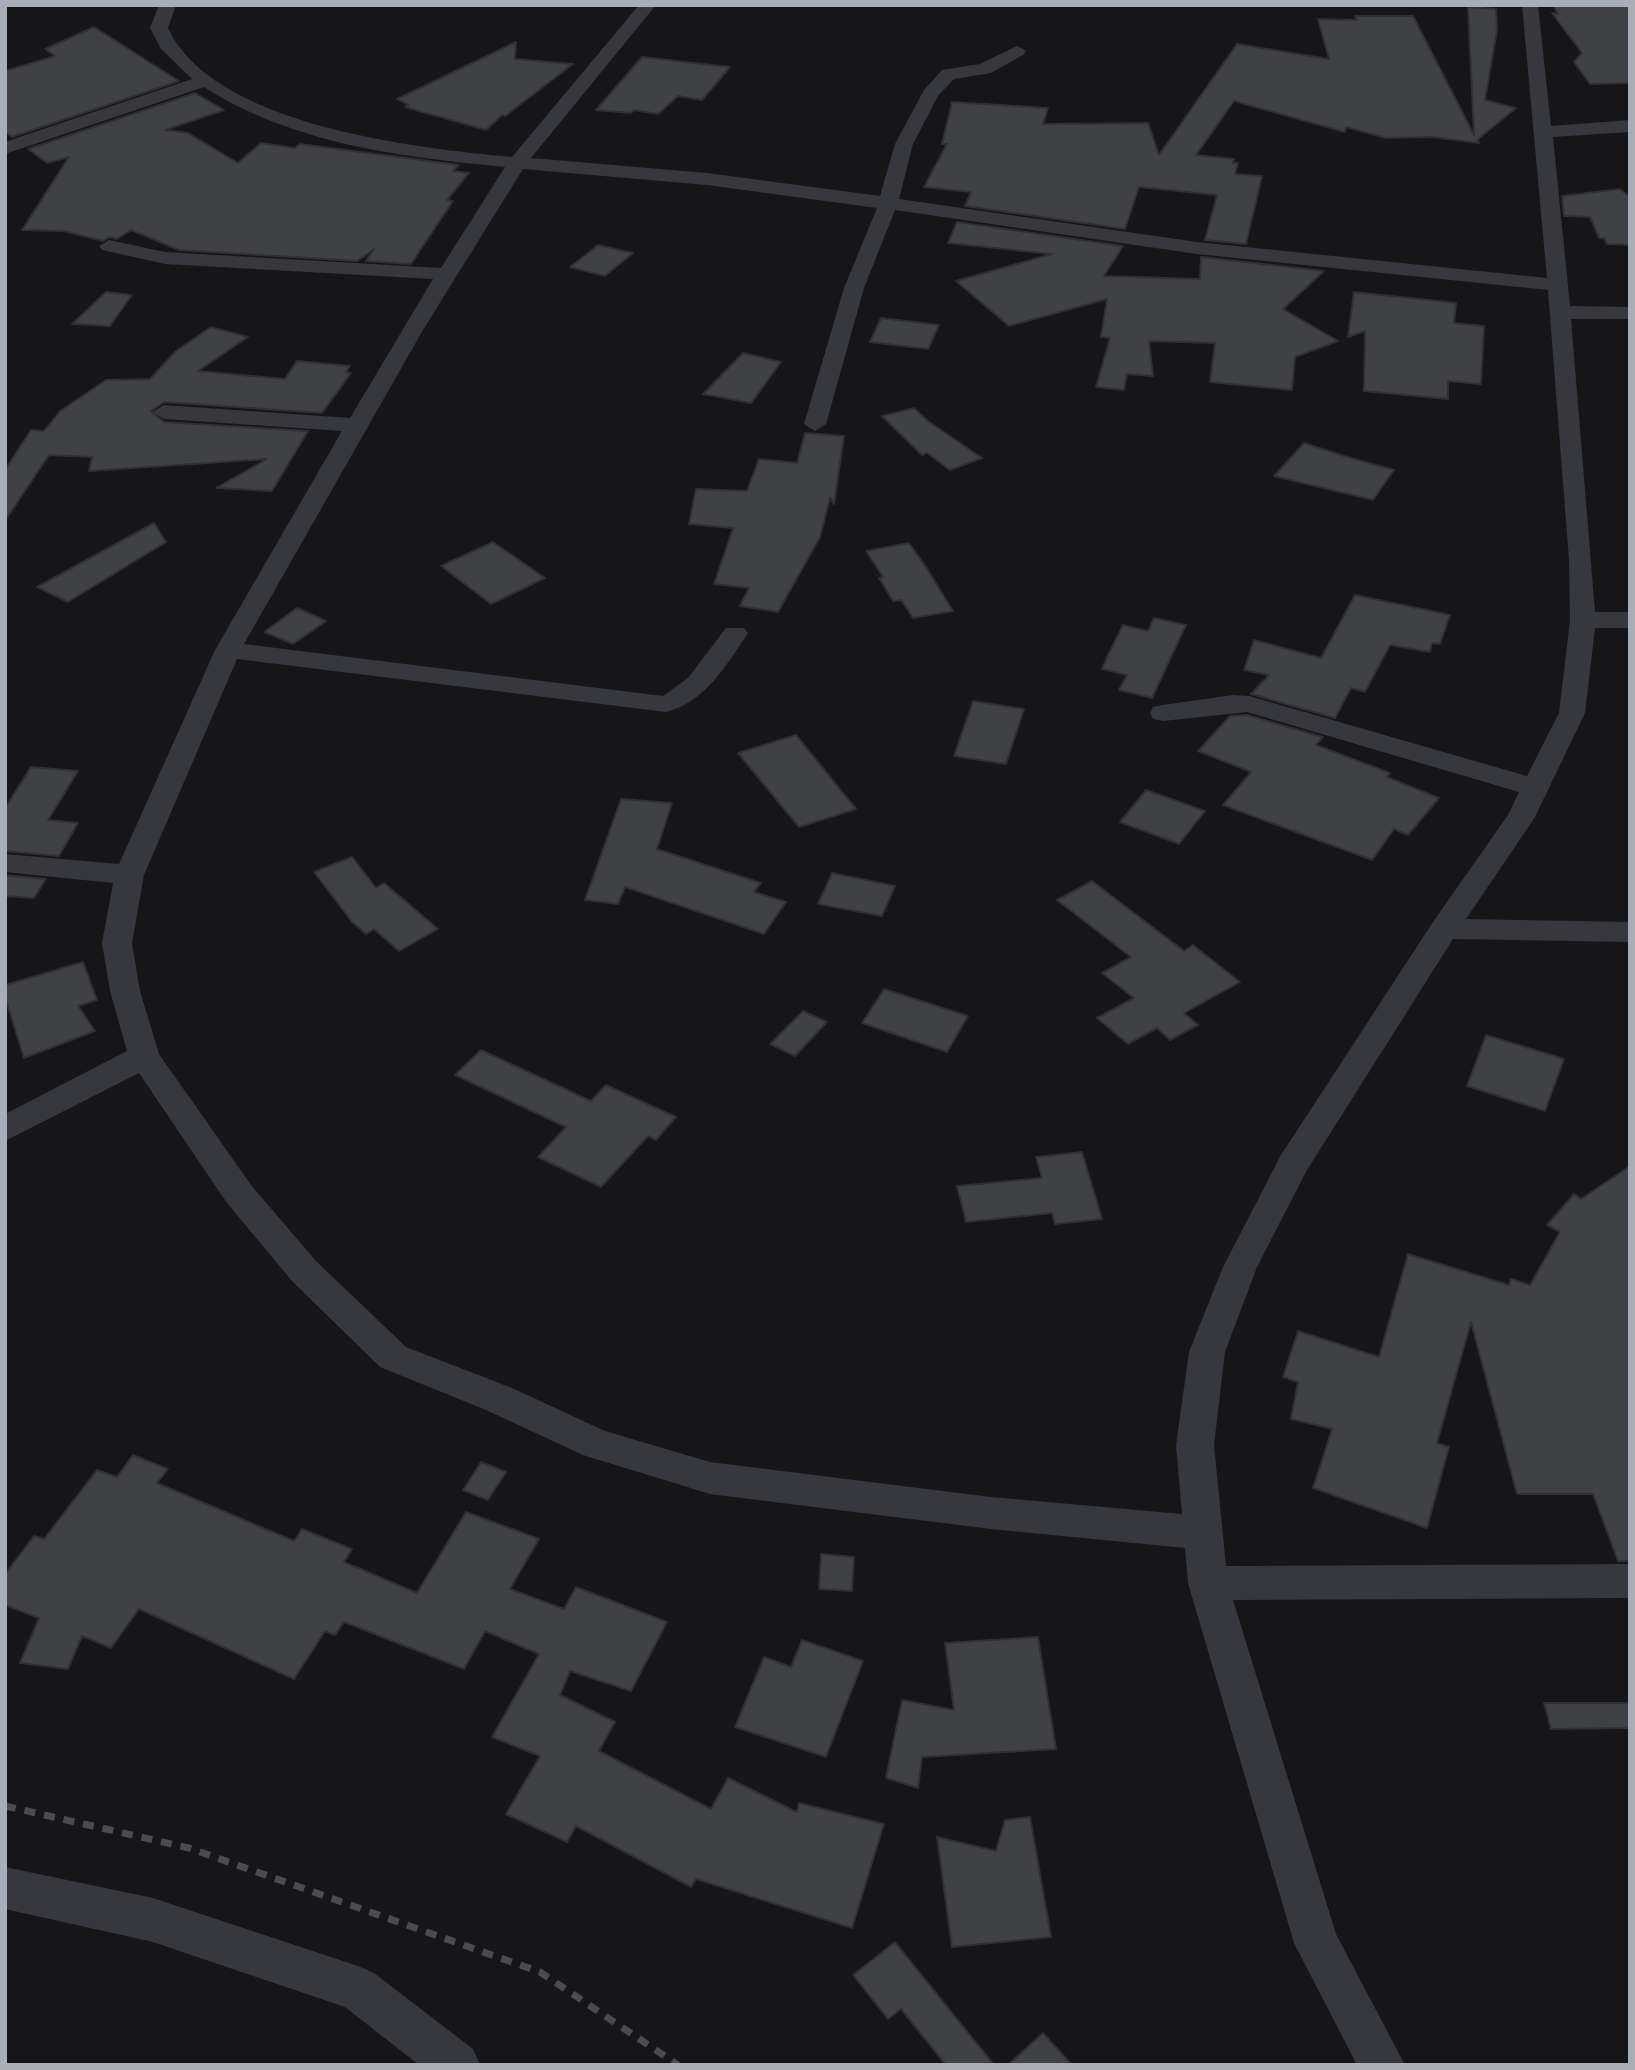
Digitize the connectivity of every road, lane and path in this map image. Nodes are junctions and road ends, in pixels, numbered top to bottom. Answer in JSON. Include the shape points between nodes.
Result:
{"nodes":[{"id":1,"x":168,"y":5,"type":"edge"},
{"id":2,"x":648,"y":5,"type":"edge"},
{"id":3,"x":1530,"y":5,"type":"edge"},
{"id":4,"x":1017,"y":51,"type":"dead end"},
{"id":5,"x":205,"y":81,"type":"junction"},
{"id":6,"x":1630,"y":126,"type":"edge"},
{"id":7,"x":1543,"y":132,"type":"junction"},
{"id":8,"x":5,"y":148,"type":"edge"},
{"id":9,"x":517,"y":163,"type":"junction"},
{"id":10,"x":888,"y":204,"type":"junction"},
{"id":11,"x":109,"y":246,"type":"dead end"},
{"id":12,"x":446,"y":274,"type":"junction"},
{"id":13,"x":1559,"y":298,"type":"junction"},
{"id":14,"x":1630,"y":313,"type":"edge"},
{"id":15,"x":163,"y":412,"type":"dead end"},
{"id":16,"x":355,"y":425,"type":"junction"},
{"id":17,"x":815,"y":425,"type":"dead end"},
{"id":18,"x":1583,"y":620,"type":"junction"},
{"id":19,"x":1630,"y":620,"type":"edge"},
{"id":20,"x":735,"y":633,"type":"dead end"},
{"id":21,"x":228,"y":650,"type":"junction"},
{"id":22,"x":1163,"y":713,"type":"dead end"},
{"id":23,"x":1536,"y":788,"type":"junction"},
{"id":24,"x":5,"y":863,"type":"edge"},
{"id":25,"x":129,"y":875,"type":"junction"},
{"id":26,"x":1444,"y":929,"type":"junction"},
{"id":27,"x":1630,"y":932,"type":"edge"},
{"id":28,"x":144,"y":1056,"type":"junction"},
{"id":29,"x":5,"y":1129,"type":"edge"},
{"id":30,"x":1202,"y":1533,"type":"junction"},
{"id":31,"x":1630,"y":1581,"type":"edge"},
{"id":32,"x":1208,"y":1583,"type":"junction"},
{"id":33,"x":5,"y":1888,"type":"edge"},
{"id":34,"x":457,"y":2065,"type":"edge"},
{"id":35,"x":1382,"y":2065,"type":"edge"}],
"edges":[{"from":1,"to":5,"type":"street","via":[[159,27],[166,46]]},
{"from":2,"to":9,"type":"street"},
{"from":3,"to":7,"type":"street"},
{"from":4,"to":10,"type":"street","via":[[985,69],[948,74],[930,94],[904,144]]},
{"from":5,"to":8,"type":"street"},
{"from":5,"to":9,"type":"street","via":[[278,118],[312,129],[374,144]]},
{"from":6,"to":7,"type":"street"},
{"from":7,"to":13,"type":"street"},
{"from":9,"to":10,"type":"street","via":[[705,178]]},
{"from":9,"to":12,"type":"street"},
{"from":10,"to":13,"type":"street"},
{"from":10,"to":17,"type":"street","via":[[854,288]]},
{"from":11,"to":12,"type":"street","via":[[164,258]]},
{"from":12,"to":16,"type":"street"},
{"from":13,"to":14,"type":"street"},
{"from":13,"to":18,"type":"street"},
{"from":15,"to":16,"type":"street"},
{"from":16,"to":21,"type":"street"},
{"from":18,"to":19,"type":"street"},
{"from":18,"to":23,"type":"street","via":[[1572,713]]},
{"from":20,"to":21,"type":"street","via":[[702,678],[680,699],[666,704]]},
{"from":21,"to":25,"type":"street"},
{"from":22,"to":23,"type":"street","via":[[1249,704]]},
{"from":23,"to":26,"type":"street"},
{"from":24,"to":25,"type":"street"},
{"from":25,"to":28,"type":"street","via":[[117,943]]},
{"from":26,"to":27,"type":"street"},
{"from":26,"to":30,"type":"street","via":[[1293,1164],[1240,1267],[1207,1352],[1195,1445]]},
{"from":28,"to":29,"type":"street"},
{"from":28,"to":30,"type":"street","via":[[239,1194],[304,1271],[393,1357],[596,1444],[710,1478],[991,1513]]},
{"from":30,"to":32,"type":"street"},
{"from":31,"to":32,"type":"street"},
{"from":32,"to":35,"type":"street","via":[[1316,1943]]},
{"from":33,"to":34,"type":"street","via":[[153,1920],[358,1989]]}]}
